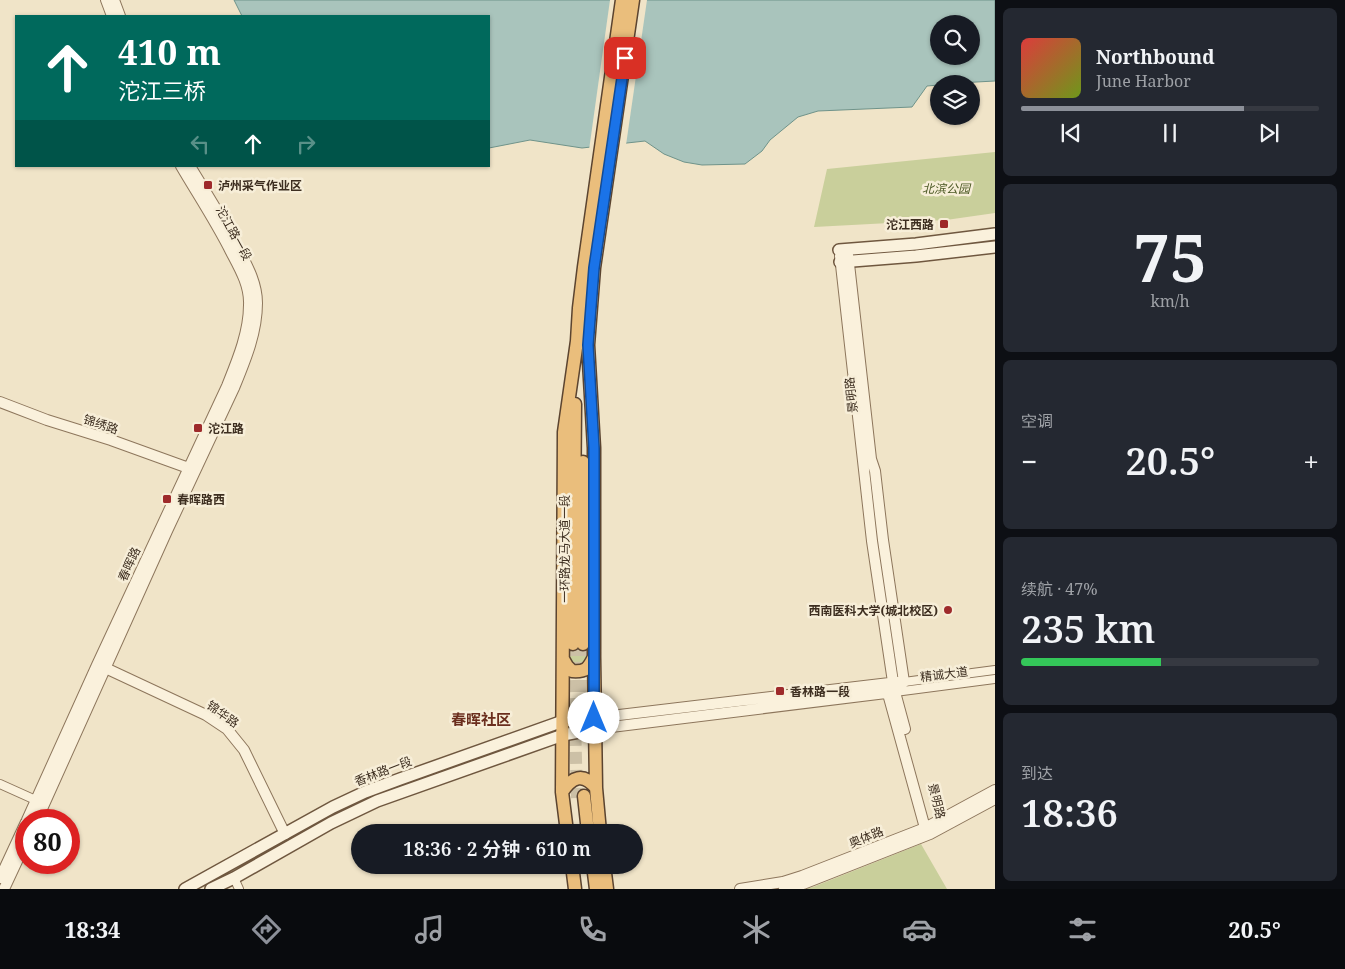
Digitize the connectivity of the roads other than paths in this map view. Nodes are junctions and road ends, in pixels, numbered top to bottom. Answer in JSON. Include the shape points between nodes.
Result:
{"nodes":[{"id":1,"x":106,"y":0,"type":"edge"},
{"id":2,"x":114,"y":0,"type":"edge"},
{"id":3,"x":622,"y":0,"type":"edge"},
{"id":4,"x":633,"y":0,"type":"edge"},
{"id":5,"x":112,"y":15,"type":"edge"},
{"id":6,"x":120,"y":15,"type":"edge"},
{"id":7,"x":182,"y":167,"type":"edge"},
{"id":8,"x":191,"y":167,"type":"edge"},
{"id":9,"x":995,"y":234,"type":"edge"},
{"id":10,"x":995,"y":246,"type":"edge"},
{"id":11,"x":843,"y":249,"type":"joint"},
{"id":12,"x":845,"y":262,"type":"junction"},
{"id":13,"x":589,"y":268,"type":"junction"},
{"id":14,"x":252,"y":317,"type":"junction"},
{"id":15,"x":582,"y":343,"type":"junction"},
{"id":16,"x":0,"y":402,"type":"edge"},
{"id":17,"x":191,"y":469,"type":"junction"},
{"id":18,"x":578,"y":644,"type":"tunnel mouth"},
{"id":19,"x":594,"y":657,"type":"junction"},
{"id":20,"x":563,"y":659,"type":"junction"},
{"id":21,"x":100,"y":668,"type":"junction"},
{"id":22,"x":995,"y":670,"type":"edge"},
{"id":23,"x":995,"y":679,"type":"edge"},
{"id":24,"x":904,"y":682,"type":"junction"},
{"id":25,"x":892,"y":689,"type":"junction"},
{"id":26,"x":563,"y":721,"type":"junction"},
{"id":27,"x":595,"y":724,"type":"junction"},
{"id":28,"x":563,"y":734,"type":"junction"},
{"id":29,"x":0,"y":784,"type":"edge"},
{"id":30,"x":596,"y":788,"type":"junction"},
{"id":31,"x":995,"y":790,"type":"edge"},
{"id":32,"x":562,"y":792,"type":"junction"},
{"id":33,"x":995,"y":799,"type":"edge"},
{"id":34,"x":40,"y":802,"type":"junction"},
{"id":35,"x":35,"y":809,"type":"edge"},
{"id":36,"x":39,"y":809,"type":"edge"},
{"id":37,"x":566,"y":824,"type":"edge"},
{"id":38,"x":581,"y":824,"type":"edge"},
{"id":39,"x":586,"y":824,"type":"edge"},
{"id":40,"x":599,"y":824,"type":"edge"},
{"id":41,"x":928,"y":829,"type":"junction"},
{"id":42,"x":283,"y":835,"type":"junction"},
{"id":43,"x":15,"y":846,"type":"edge"},
{"id":44,"x":15,"y":866,"type":"edge"},
{"id":45,"x":573,"y":874,"type":"edge"},
{"id":46,"x":586,"y":874,"type":"edge"},
{"id":47,"x":594,"y":874,"type":"edge"},
{"id":48,"x":605,"y":874,"type":"edge"},
{"id":49,"x":0,"y":878,"type":"edge"},
{"id":50,"x":234,"y":878,"type":"junction"},
{"id":51,"x":4,"y":889,"type":"edge"},
{"id":52,"x":185,"y":889,"type":"edge"},
{"id":53,"x":211,"y":889,"type":"edge"},
{"id":54,"x":239,"y":889,"type":"edge"},
{"id":55,"x":575,"y":889,"type":"edge"},
{"id":56,"x":588,"y":889,"type":"edge"},
{"id":57,"x":596,"y":889,"type":"edge"},
{"id":58,"x":607,"y":889,"type":"edge"},
{"id":59,"x":740,"y":889,"type":"edge"},
{"id":60,"x":784,"y":889,"type":"edge"}],
"edges":[{"from":1,"to":5,"type":"street"},
{"from":2,"to":6,"type":"street"},
{"from":3,"to":13,"type":"highway"},
{"from":4,"to":13,"type":"highway"},
{"from":7,"to":14,"type":"street","name":"沱江路一段","via":[[241,272]]},
{"from":8,"to":14,"type":"street","name":"沱江路一段","via":[[249,269],[257,302]]},
{"from":9,"to":11,"type":"main road"},
{"from":10,"to":12,"type":"main road"},
{"from":11,"to":12,"type":"street","name":"景明路"},
{"from":12,"to":24,"type":"street","name":"景明路"},
{"from":12,"to":25,"type":"street","name":"景明路","via":[[872,541]]},
{"from":13,"to":15,"type":"highway","name":"一环路龙马大道一段"},
{"from":14,"to":17,"type":"street","name":"春晖路","via":[[254,332],[240,373]]},
{"from":15,"to":18,"type":"highway","via":[[575,412]]},
{"from":15,"to":19,"type":"highway","name":"一环路龙马大道一段","via":[[594,448]]},
{"from":15,"to":20,"type":"highway","name":"一环路龙马大道一段","via":[[564,432]]},
{"from":16,"to":17,"type":"street","name":"锦绣路"},
{"from":17,"to":21,"type":"street","name":"春晖路"},
{"from":19,"to":20,"type":"highway","via":[[586,670],[579,671],[572,671]]},
{"from":19,"to":27,"type":"highway","name":"一环路龙马大道一段"},
{"from":20,"to":26,"type":"highway","name":"一环路龙马大道一段"},
{"from":21,"to":34,"type":"street","name":"春晖路"},
{"from":21,"to":42,"type":"street","name":"锦华路","via":[[206,715],[227,729],[244,750]]},
{"from":22,"to":24,"type":"street","name":"精诚大道"},
{"from":23,"to":25,"type":"street","name":"精诚大道"},
{"from":24,"to":25,"type":"street"},
{"from":25,"to":27,"type":"street","name":"香林路一段"},
{"from":25,"to":41,"type":"street","name":"景明路"},
{"from":26,"to":27,"type":"main road","name":"香林路一段"},
{"from":26,"to":28,"type":"highway","name":"一环路龙马大道一段"},
{"from":26,"to":42,"type":"main road","name":"香林路一段","via":[[365,792]]},
{"from":27,"to":28,"type":"main road","name":"香林路一段"},
{"from":27,"to":30,"type":"highway","name":"一环路龙马大道一段"},
{"from":28,"to":32,"type":"highway","name":"一环路龙马大道一段"},
{"from":28,"to":50,"type":"main road","name":"香林路一段","via":[[377,801]]},
{"from":29,"to":34,"type":"street"},
{"from":30,"to":32,"type":"highway","via":[[583,778],[574,780]]},
{"from":30,"to":40,"type":"highway","name":"一环路龙马大道一段"},
{"from":31,"to":41,"type":"street","name":"奥体路"},
{"from":32,"to":37,"type":"highway","name":"一环路龙马大道一段"},
{"from":33,"to":41,"type":"street","name":"奥体路"},
{"from":34,"to":35,"type":"street","name":"春晖路"},
{"from":34,"to":36,"type":"street","name":"春晖路"},
{"from":38,"to":39,"type":"highway","via":[[580,797]]},
{"from":41,"to":59,"type":"street","name":"奥体路","via":[[802,876]]},
{"from":41,"to":60,"type":"street","name":"奥体路","via":[[803,884]]},
{"from":42,"to":52,"type":"main road","name":"香林路一段"},
{"from":43,"to":49,"type":"street","name":"春晖路"},
{"from":44,"to":51,"type":"street"},
{"from":45,"to":55,"type":"highway"},
{"from":46,"to":56,"type":"highway"},
{"from":47,"to":57,"type":"highway"},
{"from":48,"to":58,"type":"highway"},
{"from":50,"to":53,"type":"main road","name":"香林路一段"},
{"from":50,"to":54,"type":"street"}]}
